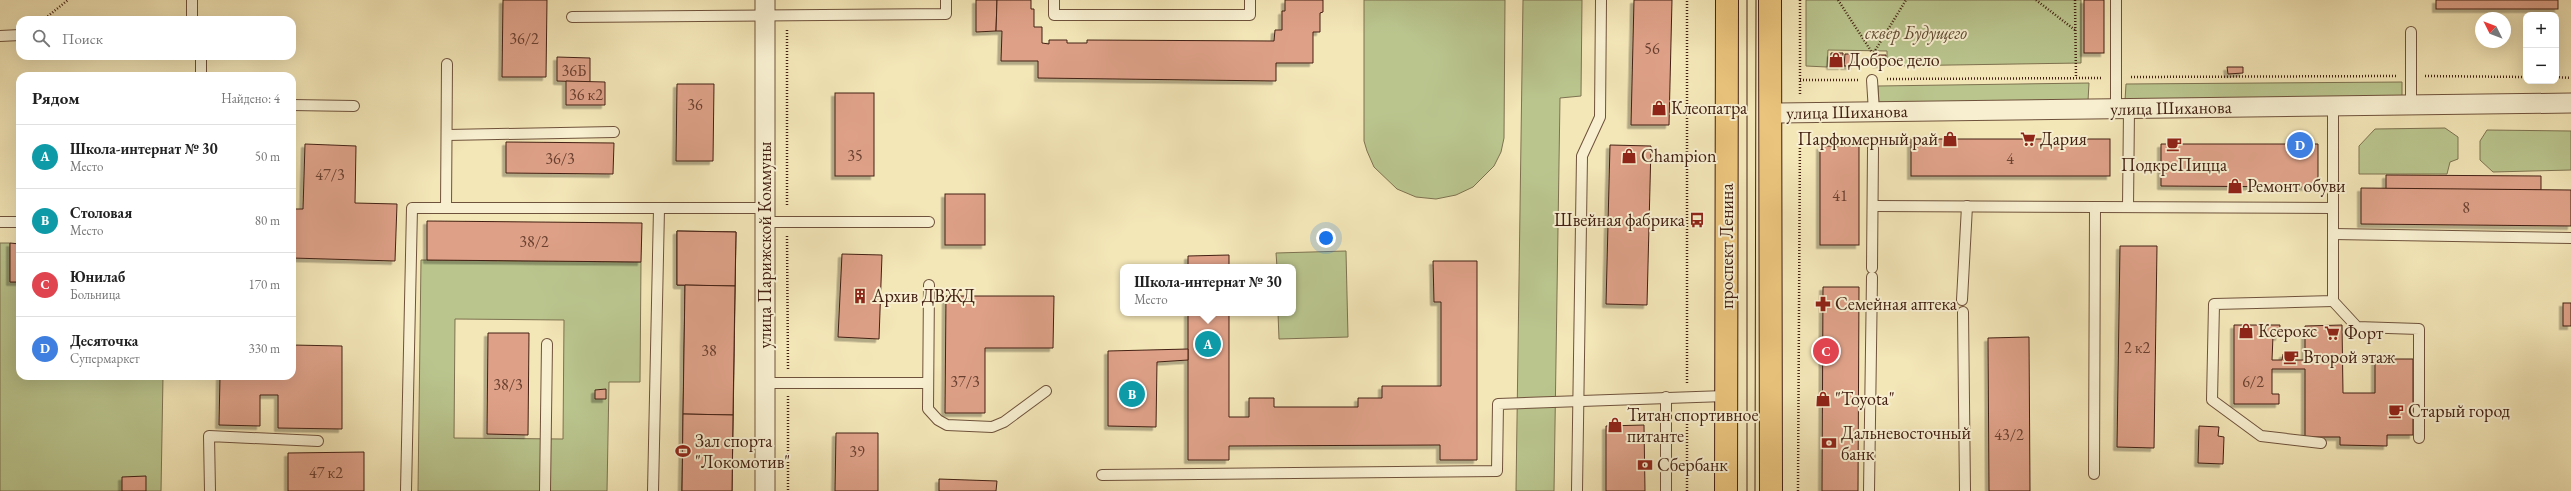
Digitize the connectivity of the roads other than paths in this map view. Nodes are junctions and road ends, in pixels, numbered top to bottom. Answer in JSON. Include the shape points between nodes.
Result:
{"nodes":[{"id":1,"x":192,"y":0,"type":"edge"},
{"id":2,"x":946,"y":0,"type":"edge"},
{"id":3,"x":1054,"y":0,"type":"edge"},
{"id":4,"x":1250,"y":0,"type":"edge"},
{"id":5,"x":1601,"y":0,"type":"edge"},
{"id":6,"x":1727,"y":0,"type":"edge"},
{"id":7,"x":1770,"y":0,"type":"edge"},
{"id":8,"x":2116,"y":0,"type":"edge"},
{"id":9,"x":765,"y":7,"type":"edge"},
{"id":10,"x":192,"y":16,"type":"edge"},
{"id":11,"x":572,"y":17,"type":"dead end"},
{"id":12,"x":2411,"y":32,"type":"dead end"},
{"id":13,"x":16,"y":35,"type":"edge"},
{"id":14,"x":0,"y":36,"type":"edge"},
{"id":15,"x":201,"y":60,"type":"edge"},
{"id":16,"x":447,"y":64,"type":"dead end"},
{"id":17,"x":201,"y":72,"type":"edge"},
{"id":18,"x":1872,"y":80,"type":"road end"},
{"id":19,"x":2571,"y":103,"type":"edge"},
{"id":20,"x":296,"y":105,"type":"edge"},
{"id":21,"x":2411,"y":105,"type":"junction"},
{"id":22,"x":354,"y":106,"type":"dead end"},
{"id":23,"x":2333,"y":106,"type":"junction"},
{"id":24,"x":2122,"y":109,"type":"junction"},
{"id":25,"x":1874,"y":112,"type":"junction"},
{"id":26,"x":1770,"y":113,"type":"junction"},
{"id":27,"x":614,"y":132,"type":"dead end"},
{"id":28,"x":447,"y":135,"type":"junction"},
{"id":29,"x":1874,"y":148,"type":"dead end"},
{"id":30,"x":1873,"y":206,"type":"junction"},
{"id":31,"x":1967,"y":206,"type":"junction"},
{"id":32,"x":2095,"y":207,"type":"junction"},
{"id":33,"x":2128,"y":207,"type":"junction"},
{"id":34,"x":446,"y":208,"type":"junction"},
{"id":35,"x":2333,"y":208,"type":"junction"},
{"id":36,"x":659,"y":209,"type":"junction"},
{"id":37,"x":765,"y":215,"type":"junction"},
{"id":38,"x":0,"y":222,"type":"edge"},
{"id":39,"x":16,"y":222,"type":"edge"},
{"id":40,"x":929,"y":222,"type":"dead end"},
{"id":41,"x":2333,"y":234,"type":"junction"},
{"id":42,"x":2571,"y":238,"type":"edge"},
{"id":43,"x":929,"y":285,"type":"dead end"},
{"id":44,"x":1962,"y":300,"type":"dead end"},
{"id":45,"x":2333,"y":301,"type":"junction"},
{"id":46,"x":1963,"y":312,"type":"dead end"},
{"id":47,"x":547,"y":344,"type":"dead end"},
{"id":48,"x":765,"y":383,"type":"junction"},
{"id":49,"x":928,"y":384,"type":"junction"},
{"id":50,"x":1046,"y":390,"type":"dead end"},
{"id":51,"x":1726,"y":396,"type":"junction"},
{"id":52,"x":1666,"y":397,"type":"junction"},
{"id":53,"x":1579,"y":402,"type":"junction"},
{"id":54,"x":2419,"y":438,"type":"dead end"},
{"id":55,"x":318,"y":441,"type":"dead end"},
{"id":56,"x":2321,"y":443,"type":"dead end"},
{"id":57,"x":2094,"y":474,"type":"dead end"},
{"id":58,"x":1102,"y":475,"type":"dead end"},
{"id":59,"x":210,"y":491,"type":"edge"},
{"id":60,"x":406,"y":491,"type":"edge"},
{"id":61,"x":545,"y":491,"type":"edge"},
{"id":62,"x":653,"y":491,"type":"edge"},
{"id":63,"x":765,"y":491,"type":"edge"},
{"id":64,"x":1577,"y":491,"type":"edge"},
{"id":65,"x":1666,"y":491,"type":"edge"},
{"id":66,"x":1726,"y":491,"type":"edge"},
{"id":67,"x":1771,"y":491,"type":"edge"},
{"id":68,"x":1869,"y":491,"type":"edge"},
{"id":69,"x":1965,"y":491,"type":"edge"}],
"edges":[{"from":1,"to":10,"type":"lane"},
{"from":2,"to":9,"type":"lane","via":[[946,14],[786,15]]},
{"from":3,"to":4,"type":"lane","via":[[1054,15],[1250,15]]},
{"from":5,"to":53,"type":"lane","via":[[1600,117],[1582,156]]},
{"from":6,"to":51,"type":"highway","name":"проспект Ленина"},
{"from":7,"to":26,"type":"highway"},
{"from":8,"to":24,"type":"lane","via":[[2116,78]]},
{"from":9,"to":11,"type":"lane"},
{"from":9,"to":37,"type":"street","name":"улица Парижской Коммуны"},
{"from":12,"to":21,"type":"lane"},
{"from":13,"to":14,"type":"lane"},
{"from":15,"to":17,"type":"lane"},
{"from":16,"to":28,"type":"lane"},
{"from":18,"to":25,"type":"lane"},
{"from":19,"to":21,"type":"street","name":"улица Шиханова"},
{"from":20,"to":22,"type":"lane"},
{"from":21,"to":23,"type":"street","name":"улица Шиханова"},
{"from":23,"to":24,"type":"street","name":"улица Шиханова"},
{"from":23,"to":35,"type":"lane"},
{"from":24,"to":25,"type":"street","name":"улица Шиханова"},
{"from":24,"to":33,"type":"lane"},
{"from":25,"to":26,"type":"street","name":"улица Шиханова"},
{"from":26,"to":67,"type":"highway"},
{"from":27,"to":28,"type":"lane"},
{"from":28,"to":34,"type":"lane"},
{"from":29,"to":30,"type":"lane"},
{"from":30,"to":31,"type":"lane"},
{"from":30,"to":68,"type":"lane"},
{"from":31,"to":32,"type":"lane"},
{"from":31,"to":44,"type":"lane"},
{"from":32,"to":33,"type":"lane"},
{"from":32,"to":57,"type":"lane"},
{"from":33,"to":35,"type":"lane"},
{"from":34,"to":36,"type":"lane"},
{"from":34,"to":60,"type":"lane","via":[[412,208]]},
{"from":35,"to":41,"type":"lane"},
{"from":36,"to":37,"type":"lane"},
{"from":36,"to":62,"type":"lane"},
{"from":37,"to":40,"type":"lane","via":[[787,222]]},
{"from":37,"to":48,"type":"street","name":"улица Парижской Коммуны"},
{"from":38,"to":39,"type":"lane"},
{"from":41,"to":42,"type":"lane"},
{"from":41,"to":45,"type":"lane"},
{"from":43,"to":49,"type":"lane"},
{"from":45,"to":54,"type":"lane","via":[[2357,327],[2419,329]]},
{"from":45,"to":56,"type":"lane","via":[[2214,304],[2212,400],[2261,436]]},
{"from":46,"to":69,"type":"lane"},
{"from":47,"to":61,"type":"lane"},
{"from":48,"to":49,"type":"lane"},
{"from":48,"to":63,"type":"street","name":"улица Парижской Коммуны"},
{"from":49,"to":50,"type":"lane","via":[[928,408],[938,420],[947,425],[992,427],[1004,422]]},
{"from":51,"to":52,"type":"lane"},
{"from":51,"to":66,"type":"highway","name":"проспект Ленина"},
{"from":52,"to":53,"type":"lane"},
{"from":52,"to":65,"type":"lane"},
{"from":53,"to":58,"type":"lane","via":[[1498,404],[1497,471]]},
{"from":53,"to":64,"type":"lane"},
{"from":55,"to":59,"type":"lane","via":[[209,436]]}]}
